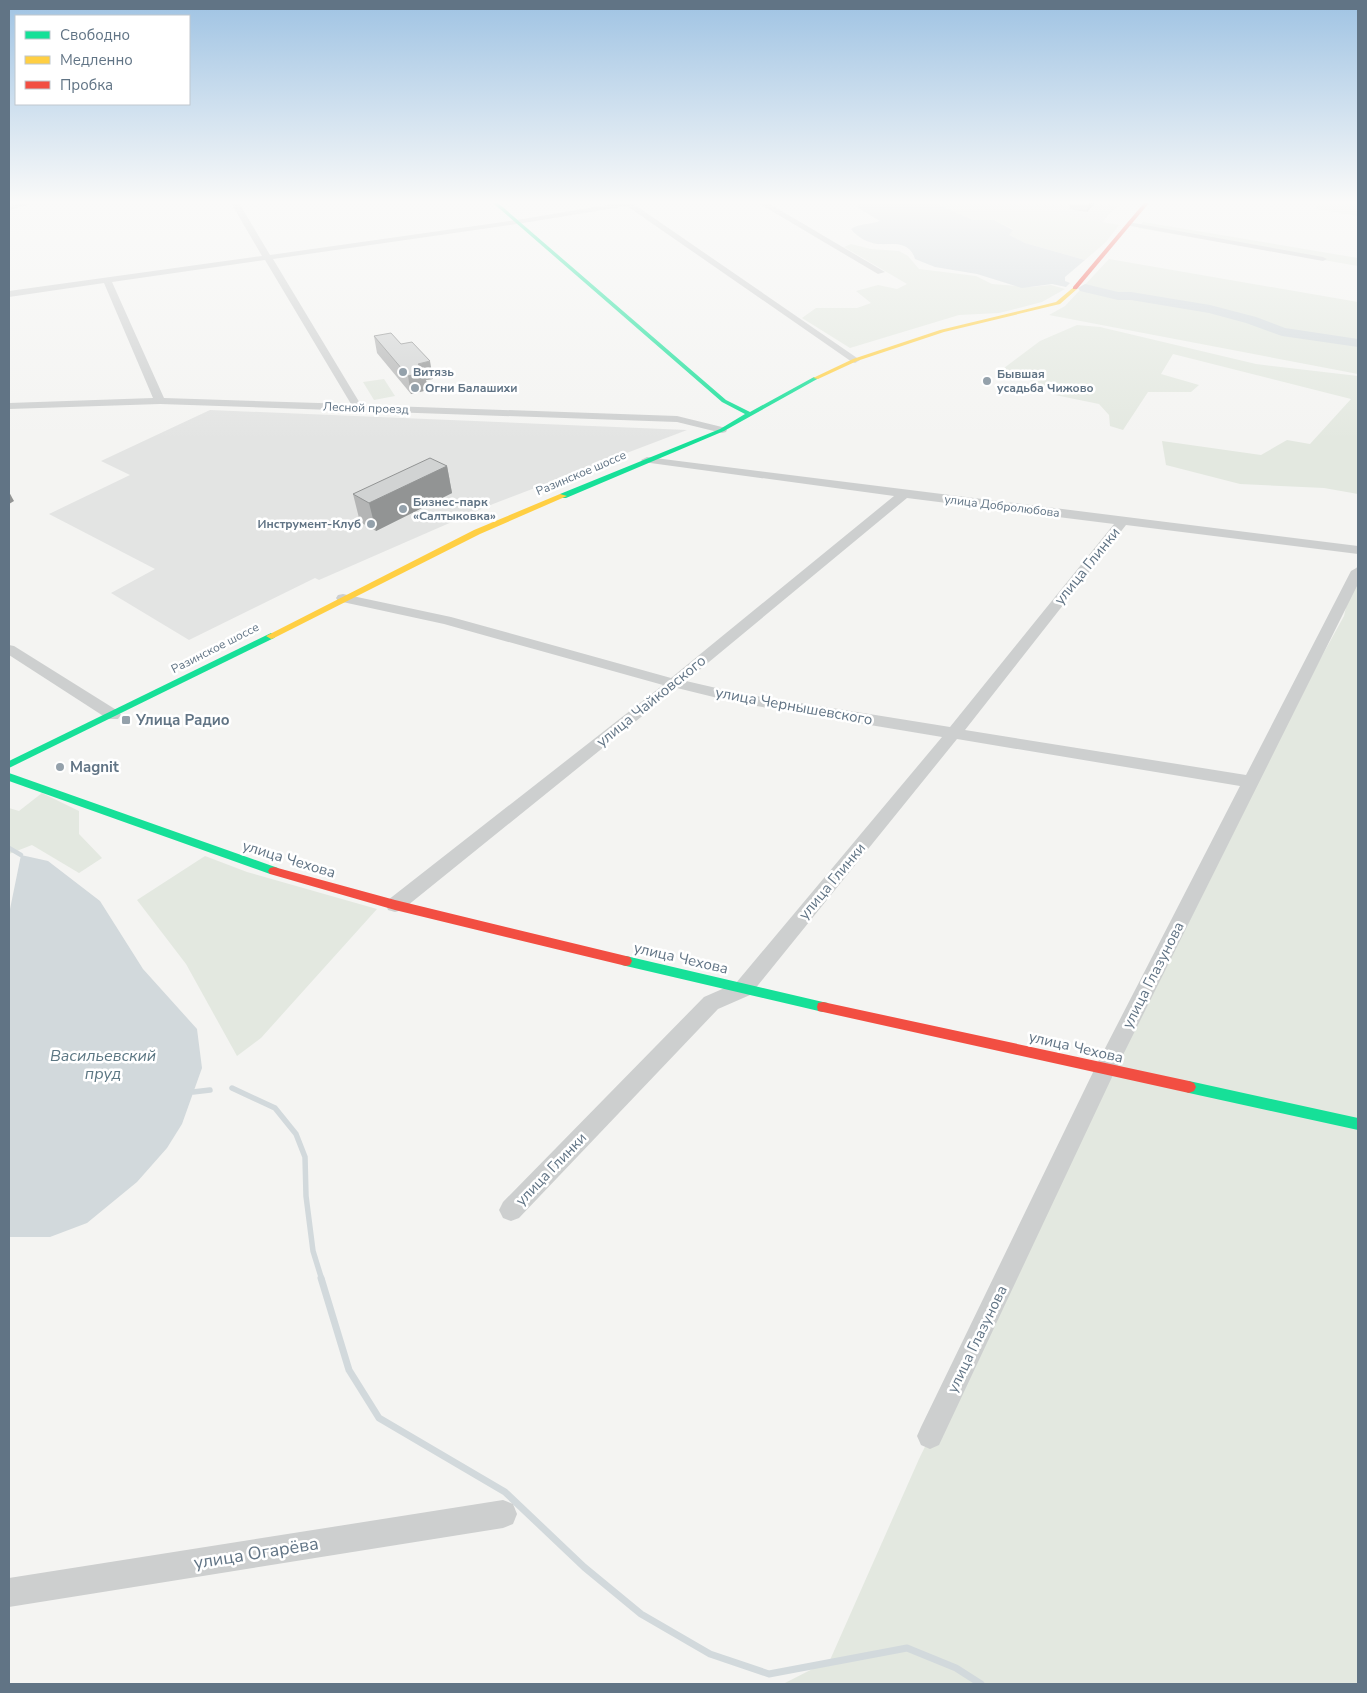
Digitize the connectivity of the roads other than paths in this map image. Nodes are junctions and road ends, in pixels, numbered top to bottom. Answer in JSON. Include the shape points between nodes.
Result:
{"nodes":[{"id":1,"x":93,"y":282,"type":"edge"},
{"id":2,"x":108,"y":282,"type":"edge"},
{"id":3,"x":282,"y":282,"type":"edge"},
{"id":4,"x":586,"y":282,"type":"edge"},
{"id":5,"x":743,"y":282,"type":"edge"},
{"id":6,"x":1080,"y":282,"type":"edge"},
{"id":7,"x":9,"y":294,"type":"edge"},
{"id":8,"x":855,"y":360,"type":"junction"},
{"id":9,"x":160,"y":401,"type":"junction"},
{"id":10,"x":9,"y":406,"type":"edge"},
{"id":11,"x":358,"y":408,"type":"junction"},
{"id":12,"x":750,"y":414,"type":"junction"},
{"id":13,"x":722,"y":430,"type":"junction"},
{"id":14,"x":647,"y":460,"type":"junction"},
{"id":15,"x":904,"y":494,"type":"junction"},
{"id":16,"x":1123,"y":521,"type":"junction"},
{"id":17,"x":1358,"y":550,"type":"edge"},
{"id":18,"x":1358,"y":571,"type":"edge"},
{"id":19,"x":343,"y":598,"type":"junction"},
{"id":20,"x":9,"y":649,"type":"edge"},
{"id":21,"x":674,"y":683,"type":"junction"},
{"id":22,"x":113,"y":715,"type":"junction"},
{"id":23,"x":953,"y":734,"type":"junction"},
{"id":24,"x":9,"y":765,"type":"edge"},
{"id":25,"x":9,"y":777,"type":"edge"},
{"id":26,"x":1251,"y":782,"type":"junction"},
{"id":27,"x":395,"y":905,"type":"junction"},
{"id":28,"x":743,"y":989,"type":"junction"},
{"id":29,"x":1105,"y":1069,"type":"junction"},
{"id":30,"x":1358,"y":1124,"type":"edge"},
{"id":31,"x":511,"y":1210,"type":"dead end"},
{"id":32,"x":930,"y":1436,"type":"dead end"},
{"id":33,"x":503,"y":1514,"type":"dead end"},
{"id":34,"x":9,"y":1592,"type":"edge"}],
"edges":[{"from":1,"to":7,"type":"street"},
{"from":2,"to":9,"type":"street"},
{"from":3,"to":11,"type":"street"},
{"from":4,"to":12,"type":"main road","via":[[724,401]]},
{"from":5,"to":8,"type":"street"},
{"from":6,"to":8,"type":"main road","name":"Разинское шоссе","via":[[1058,303],[956,327]]},
{"from":8,"to":12,"type":"main road","name":"Разинское шоссе"},
{"from":9,"to":10,"type":"street","name":"Лесной проезд"},
{"from":9,"to":11,"type":"street","name":"Лесной проезд"},
{"from":11,"to":13,"type":"street","name":"Лесной проезд","via":[[677,419]]},
{"from":12,"to":13,"type":"main road","name":"Разинское шоссе"},
{"from":13,"to":14,"type":"main road","name":"Разинское шоссе"},
{"from":14,"to":15,"type":"street","name":"улица Добролюбова"},
{"from":14,"to":19,"type":"main road","name":"Разинское шоссе","via":[[477,532]]},
{"from":15,"to":16,"type":"street","name":"улица Добролюбова"},
{"from":15,"to":21,"type":"street","name":"улица Чайковского"},
{"from":16,"to":17,"type":"street","name":"улица Добролюбова"},
{"from":16,"to":23,"type":"street","name":"улица Глинки"},
{"from":18,"to":26,"type":"street","name":"улица Глазунова"},
{"from":19,"to":21,"type":"street","name":"улица Чернышевского","via":[[446,620]]},
{"from":19,"to":22,"type":"main road","name":"Разинское шоссе"},
{"from":20,"to":22,"type":"street"},
{"from":21,"to":23,"type":"street","name":"улица Чернышевского","via":[[738,698]]},
{"from":21,"to":27,"type":"street","name":"улица Чайковского"},
{"from":22,"to":24,"type":"main road","name":"Разинское шоссе"},
{"from":23,"to":26,"type":"street","name":"улица Чернышевского"},
{"from":23,"to":28,"type":"street","name":"улица Глинки"},
{"from":25,"to":27,"type":"main road","name":"улица Чехова","via":[[246,862]]},
{"from":26,"to":29,"type":"street","name":"улица Глазунова"},
{"from":27,"to":28,"type":"main road","name":"улица Чехова"},
{"from":28,"to":29,"type":"main road","name":"улица Чехова"},
{"from":28,"to":31,"type":"street","name":"улица Глинки","via":[[711,1003]]},
{"from":29,"to":30,"type":"main road","name":"улица Чехова"},
{"from":29,"to":32,"type":"street","name":"улица Глазунова"},
{"from":33,"to":34,"type":"street","name":"улица Огарёва"}]}
